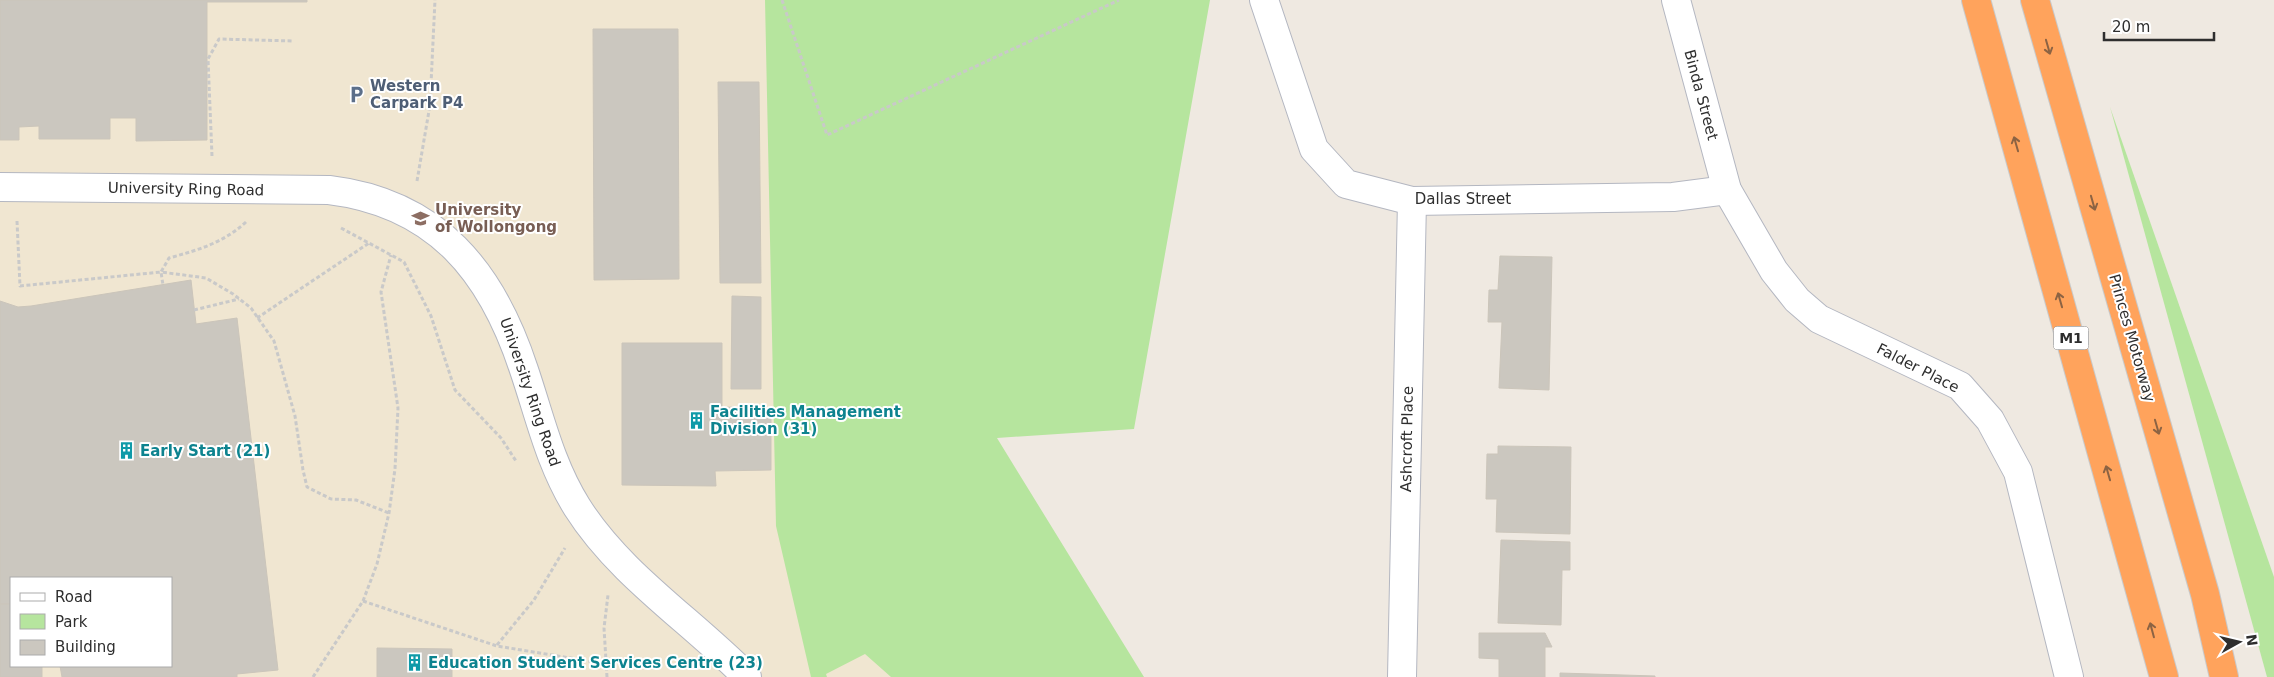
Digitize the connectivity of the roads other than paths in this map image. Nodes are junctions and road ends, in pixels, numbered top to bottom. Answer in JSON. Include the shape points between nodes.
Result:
{"nodes":[{"id":1,"x":1264,"y":0,"type":"edge"},
{"id":2,"x":1676,"y":0,"type":"edge"},
{"id":3,"x":1976,"y":0,"type":"edge"},
{"id":4,"x":2035,"y":0,"type":"edge"},
{"id":5,"x":0,"y":187,"type":"edge"},
{"id":6,"x":1727,"y":190,"type":"junction"},
{"id":7,"x":1412,"y":201,"type":"junction"},
{"id":8,"x":747,"y":677,"type":"edge"},
{"id":9,"x":1402,"y":677,"type":"edge"},
{"id":10,"x":2069,"y":677,"type":"edge"},
{"id":11,"x":2164,"y":677,"type":"edge"},
{"id":12,"x":2224,"y":677,"type":"edge"}],
"edges":[{"from":1,"to":7,"type":"street","name":"Dallas Street","via":[[1314,149],[1346,184]]},
{"from":2,"to":6,"type":"street","name":"Binda Street"},
{"from":11,"to":3,"type":"highway","number":"M1","one_way":true},
{"from":4,"to":12,"type":"highway","name":"Princes Motorway","one_way":true,"via":[[2205,594]]},
{"from":5,"to":8,"type":"street","name":"University Ring Road","via":[[329,190],[368,197],[429,226],[475,268],[501,308],[552,458],[568,493],[588,522],[628,569]]},
{"from":6,"to":7,"type":"street","name":"Dallas Street","via":[[1673,197]]},
{"from":6,"to":10,"type":"street","name":"Falder Place","via":[[1774,271],[1797,300],[1819,319],[1960,386],[1990,420],[2018,472]]},
{"from":7,"to":9,"type":"street","name":"Ashcroft Place"}]}
